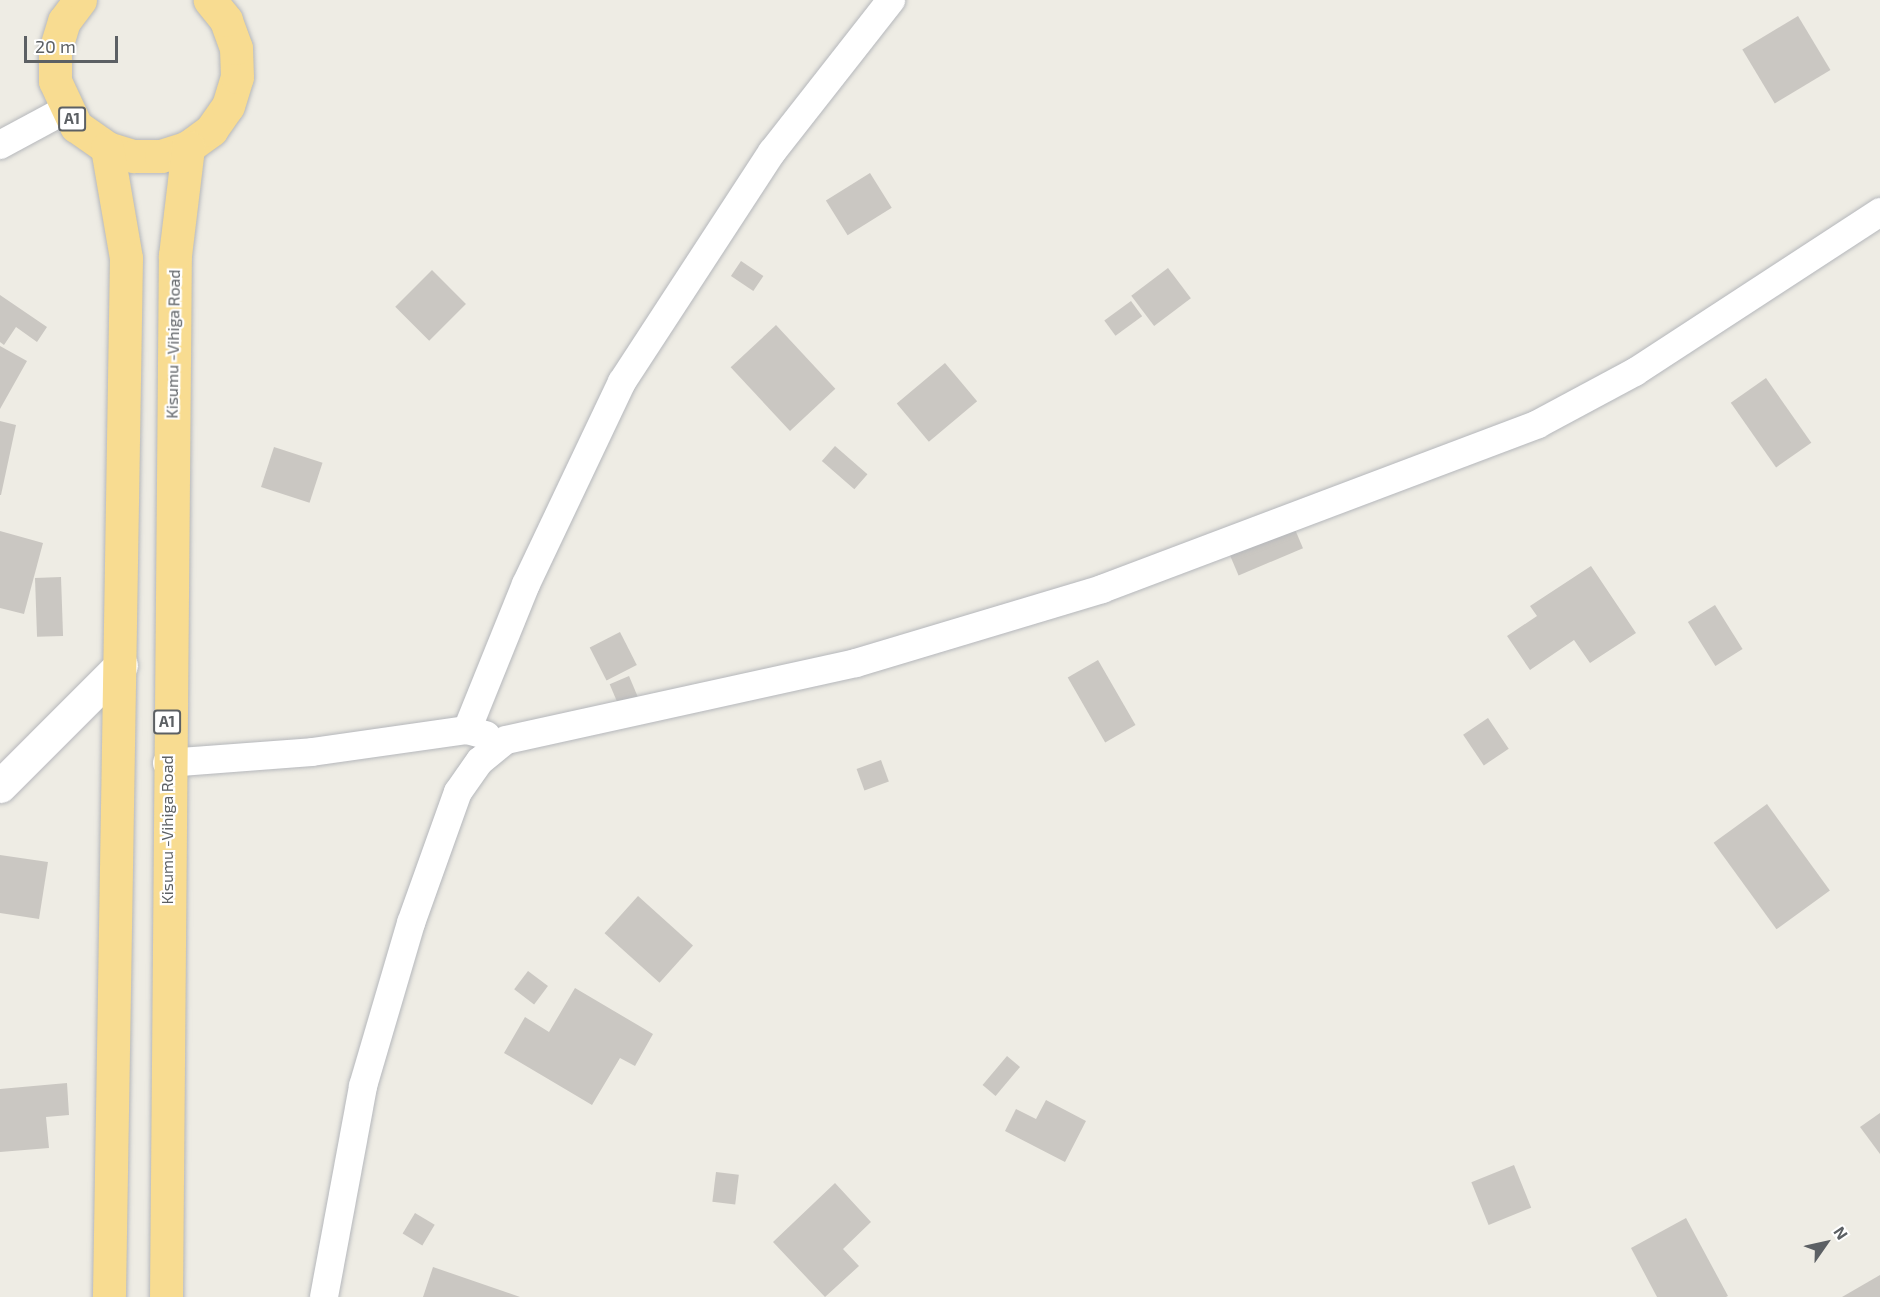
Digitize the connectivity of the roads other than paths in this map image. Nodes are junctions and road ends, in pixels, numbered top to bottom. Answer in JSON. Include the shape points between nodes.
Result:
{"nodes":[{"id":1,"x":80,"y":0,"type":"edge"},
{"id":2,"x":210,"y":0,"type":"edge"},
{"id":3,"x":891,"y":0,"type":"edge"},
{"id":4,"x":65,"y":110,"type":"junction"},
{"id":5,"x":0,"y":145,"type":"edge"},
{"id":6,"x":188,"y":147,"type":"junction"},
{"id":7,"x":107,"y":148,"type":"junction"},
{"id":8,"x":1880,"y":212,"type":"edge"},
{"id":9,"x":121,"y":665,"type":"junction"},
{"id":10,"x":467,"y":730,"type":"junction"},
{"id":11,"x":506,"y":740,"type":"junction"},
{"id":12,"x":167,"y":763,"type":"junction"},
{"id":13,"x":0,"y":786,"type":"edge"},
{"id":14,"x":109,"y":1297,"type":"edge"},
{"id":15,"x":166,"y":1297,"type":"edge"},
{"id":16,"x":324,"y":1297,"type":"edge"}],
"edges":[{"from":1,"to":4,"type":"highway","number":"A1","via":[[64,21],[55,50],[55,81]]},
{"from":2,"to":6,"type":"highway","via":[[226,20],[236,48],[237,77],[228,106],[211,130]]},
{"from":3,"to":10,"type":"street","via":[[772,152],[622,382],[526,584]]},
{"from":4,"to":5,"type":"street"},
{"from":4,"to":7,"type":"highway","number":"A1"},
{"from":6,"to":7,"type":"highway","via":[[161,156]]},
{"from":6,"to":12,"type":"highway","name":"Kisumu -Vihiga Road","number":"A1","via":[[175,255]]},
{"from":7,"to":9,"type":"highway","via":[[126,258]]},
{"from":8,"to":11,"type":"street","via":[[1635,372],[1527,428],[1102,589],[856,663]]},
{"from":9,"to":13,"type":"street"},
{"from":9,"to":14,"type":"highway"},
{"from":10,"to":11,"type":"street"},
{"from":10,"to":12,"type":"street","via":[[312,752]]},
{"from":11,"to":16,"type":"street","via":[[480,761],[458,792],[411,923],[363,1086]]},
{"from":12,"to":15,"type":"highway","name":"Kisumu -Vihiga Road","number":"A1"}]}
